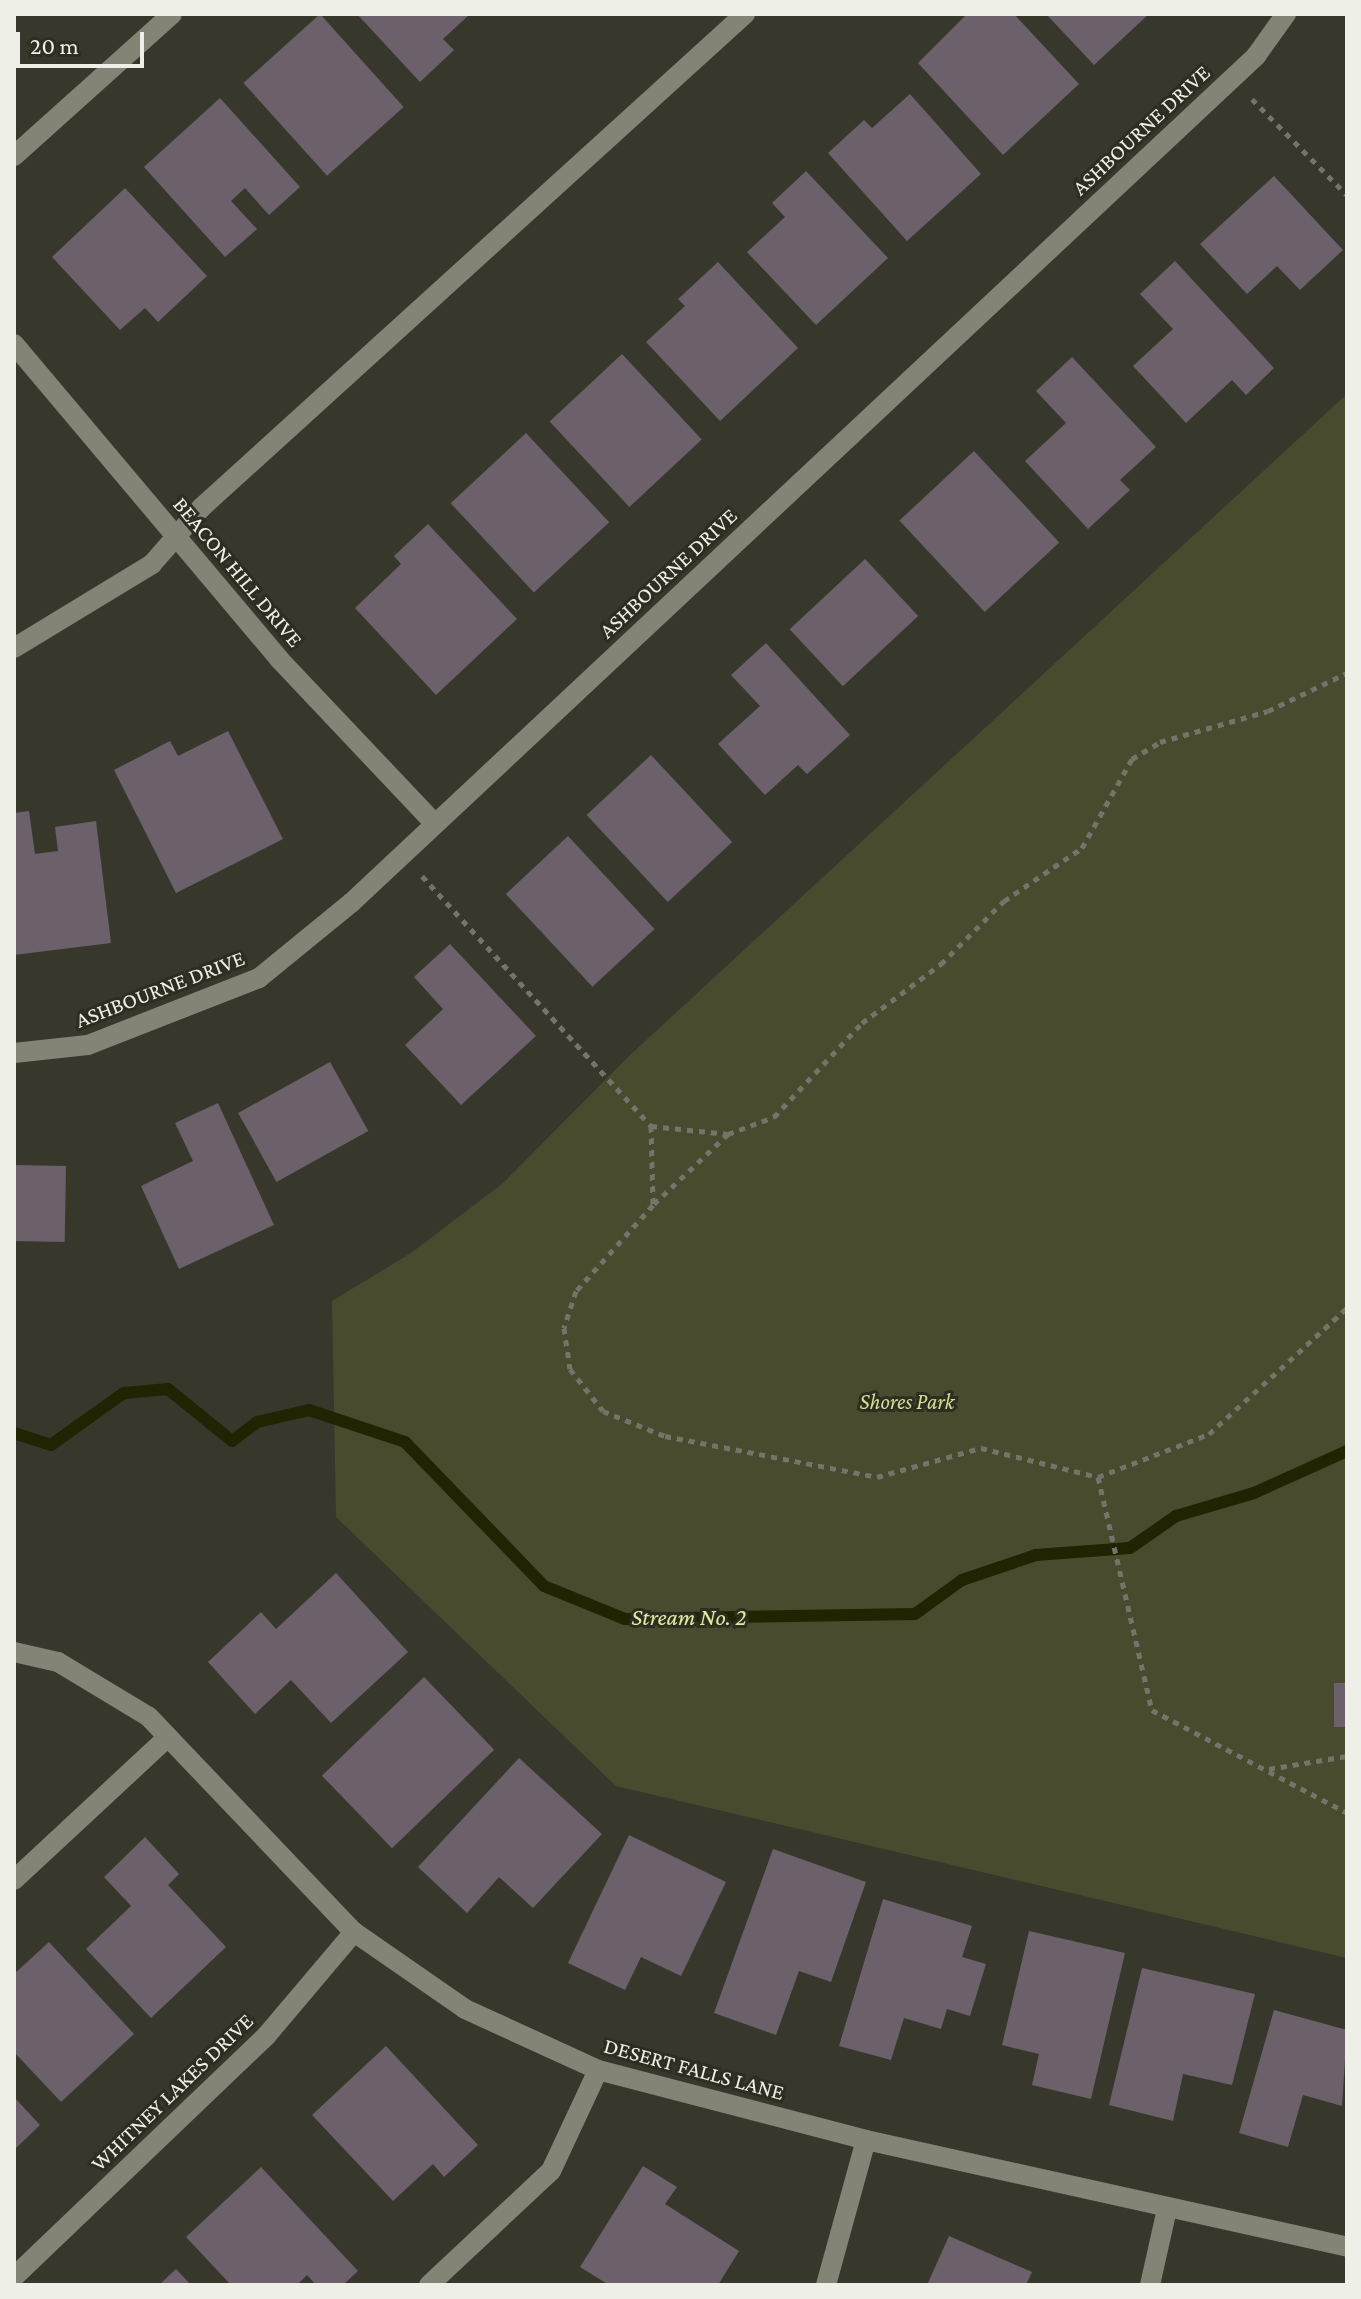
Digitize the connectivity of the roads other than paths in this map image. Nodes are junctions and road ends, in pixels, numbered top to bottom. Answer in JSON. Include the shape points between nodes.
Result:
{"nodes":[{"id":1,"x":172,"y":14,"type":"edge"},
{"id":2,"x":745,"y":14,"type":"edge"},
{"id":3,"x":1286,"y":14,"type":"edge"},
{"id":4,"x":14,"y":156,"type":"edge"},
{"id":5,"x":14,"y":344,"type":"edge"},
{"id":6,"x":177,"y":536,"type":"junction"},
{"id":7,"x":14,"y":648,"type":"edge"},
{"id":8,"x":435,"y":824,"type":"junction"},
{"id":9,"x":14,"y":1053,"type":"edge"},
{"id":10,"x":14,"y":1652,"type":"edge"},
{"id":11,"x":168,"y":1737,"type":"junction"},
{"id":12,"x":14,"y":1880,"type":"edge"},
{"id":13,"x":354,"y":1932,"type":"junction"},
{"id":14,"x":598,"y":2070,"type":"junction"},
{"id":15,"x":866,"y":2140,"type":"junction"},
{"id":16,"x":1167,"y":2209,"type":"junction"},
{"id":17,"x":1347,"y":2247,"type":"edge"},
{"id":18,"x":14,"y":2277,"type":"edge"},
{"id":19,"x":429,"y":2285,"type":"edge"},
{"id":20,"x":826,"y":2285,"type":"edge"},
{"id":21,"x":1150,"y":2285,"type":"edge"}],
"edges":[{"from":1,"to":4,"type":"street"},
{"from":2,"to":6,"type":"street"},
{"from":3,"to":8,"type":"street","name":"ASHBOURNE DRIVE","via":[[1231,78]]},
{"from":5,"to":6,"type":"street","name":"BEACON HILL DRIVE"},
{"from":6,"to":7,"type":"street","via":[[152,564]]},
{"from":6,"to":8,"type":"street","name":"BEACON HILL DRIVE","via":[[279,659]]},
{"from":8,"to":9,"type":"street","name":"ASHBOURNE DRIVE","via":[[259,978],[88,1045]]},
{"from":10,"to":11,"type":"street","name":"DESERT FALLS LANE","via":[[58,1662],[149,1717]]},
{"from":11,"to":12,"type":"street"},
{"from":11,"to":13,"type":"street","name":"DESERT FALLS LANE"},
{"from":13,"to":14,"type":"street","name":"DESERT FALLS LANE","via":[[465,2009]]},
{"from":13,"to":18,"type":"street","name":"WHITNEY LAKES DRIVE","via":[[267,2035]]},
{"from":14,"to":15,"type":"street","name":"DESERT FALLS LANE"},
{"from":14,"to":19,"type":"street","via":[[551,2171]]},
{"from":15,"to":16,"type":"street","name":"DESERT FALLS LANE"},
{"from":15,"to":20,"type":"street"},
{"from":16,"to":17,"type":"street","name":"DESERT FALLS LANE"},
{"from":16,"to":21,"type":"street"}]}
